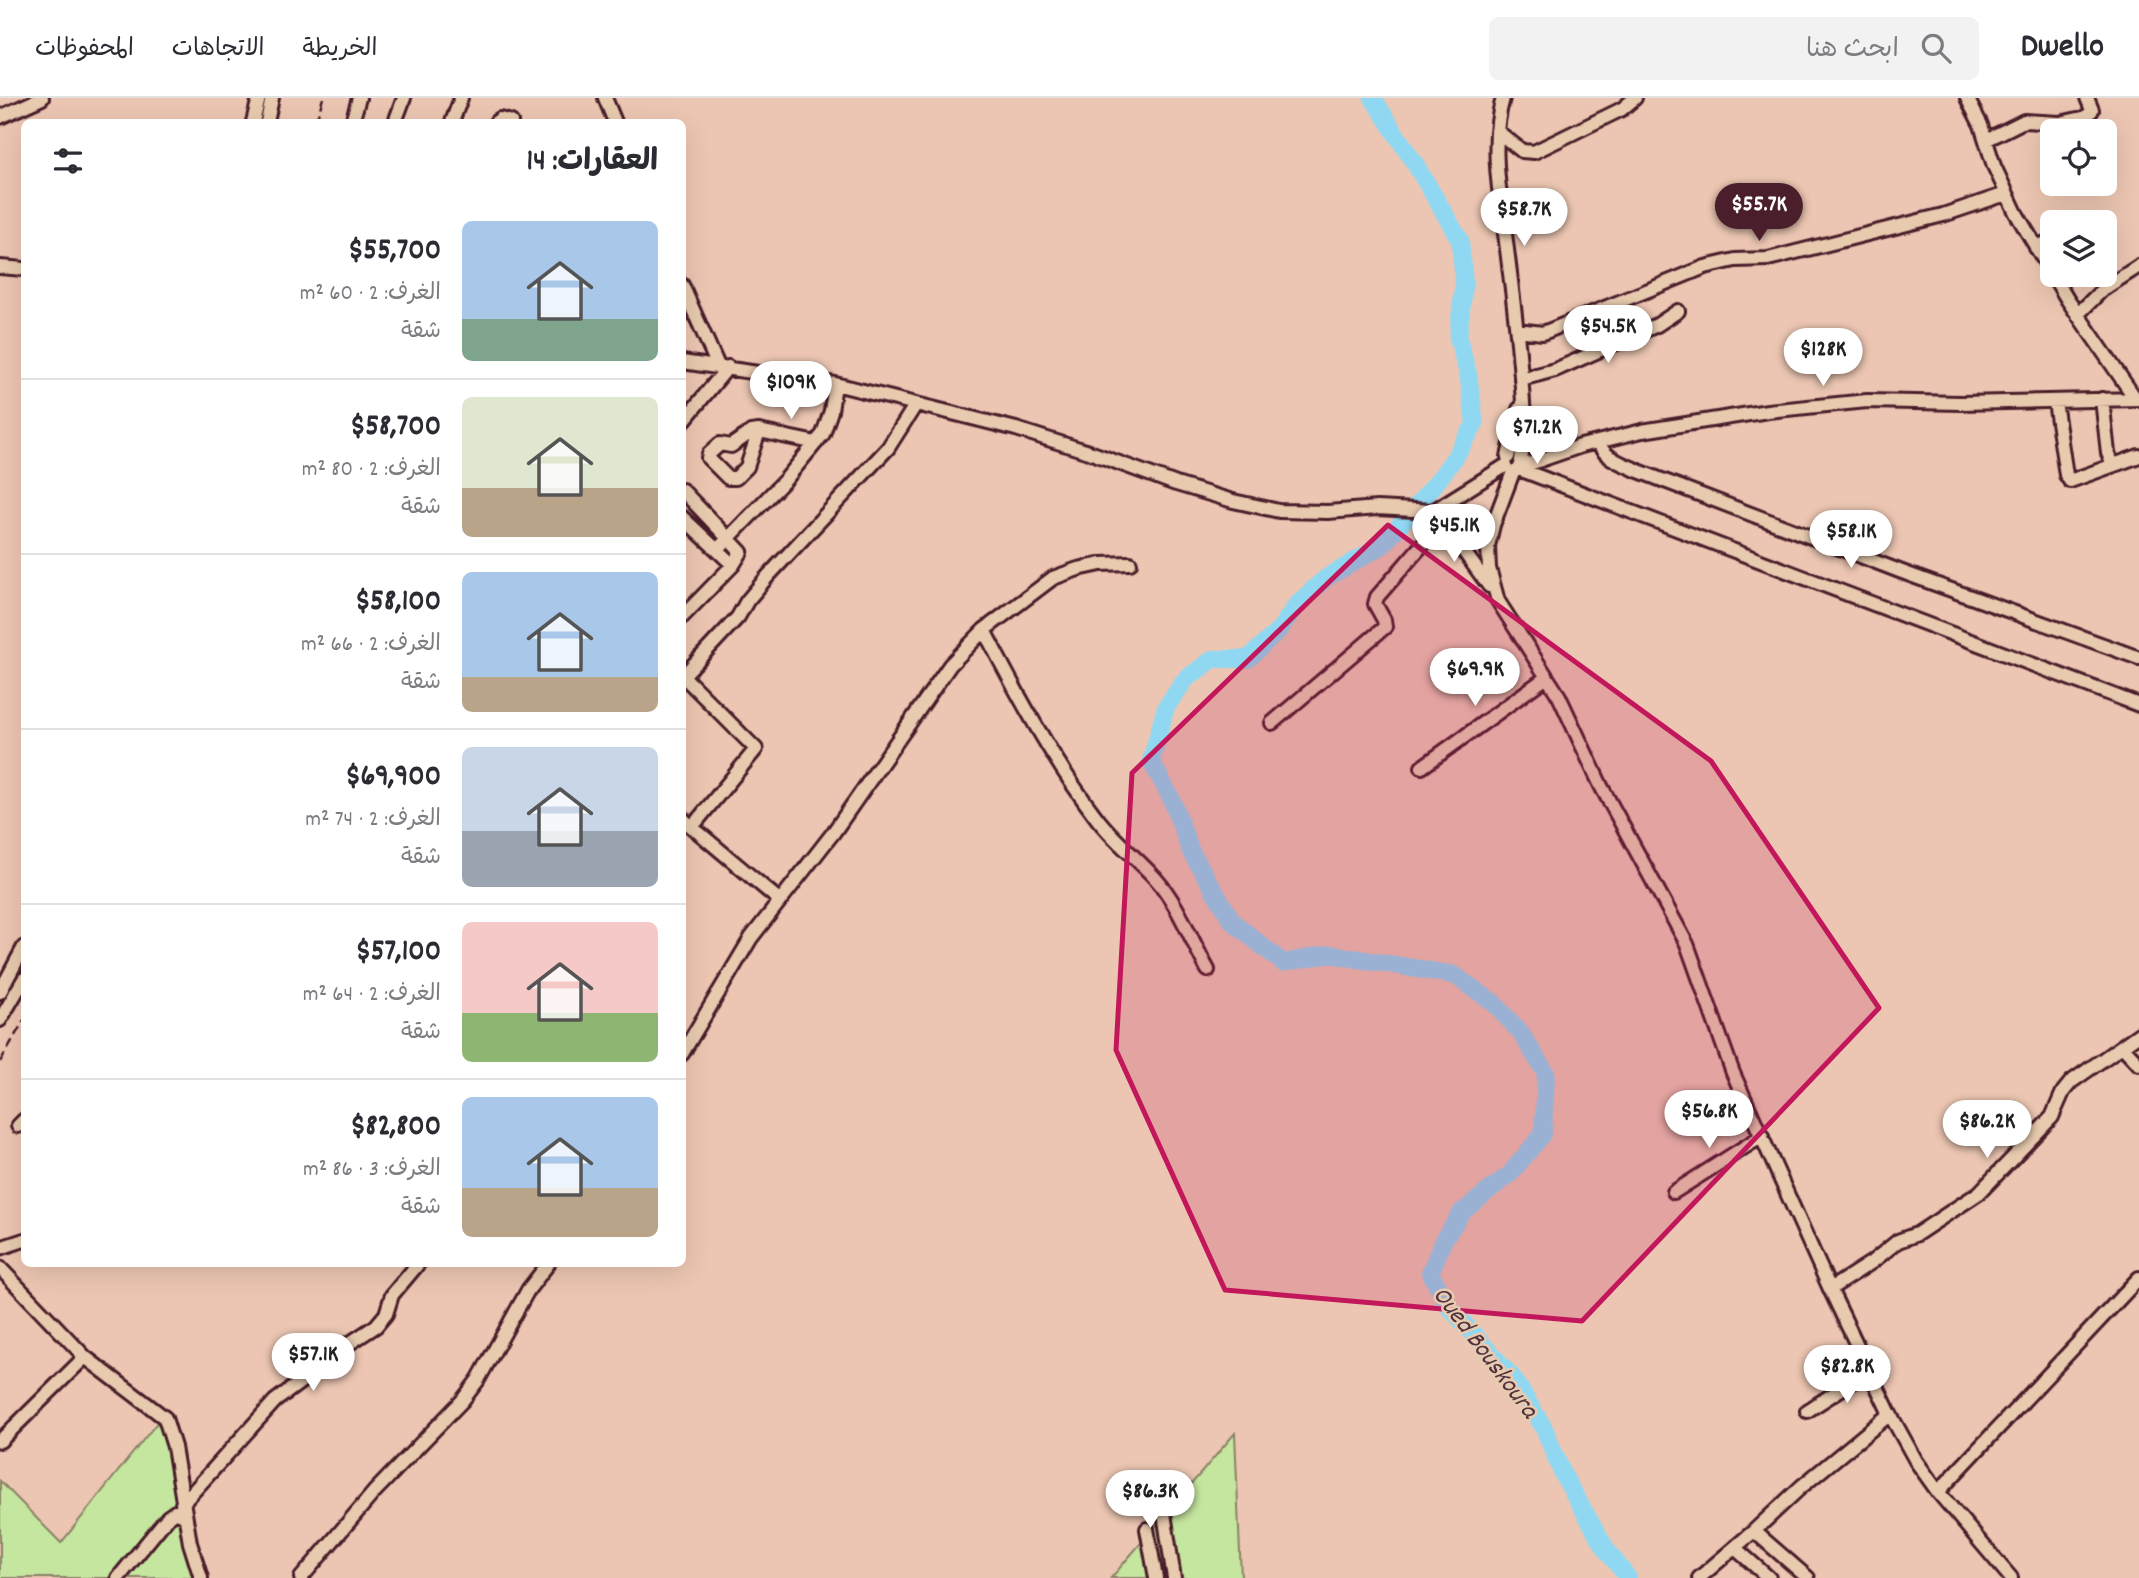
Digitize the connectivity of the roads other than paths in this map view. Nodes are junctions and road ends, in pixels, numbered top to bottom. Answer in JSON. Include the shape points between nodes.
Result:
{"nodes":[{"id":1,"x":42,"y":98,"type":"edge"},
{"id":2,"x":259,"y":98,"type":"edge"},
{"id":3,"x":272,"y":98,"type":"edge"},
{"id":4,"x":359,"y":98,"type":"edge"},
{"id":5,"x":404,"y":98,"type":"edge"},
{"id":6,"x":461,"y":98,"type":"edge"},
{"id":7,"x":605,"y":98,"type":"edge"},
{"id":8,"x":1503,"y":98,"type":"edge"},
{"id":9,"x":1635,"y":98,"type":"edge"},
{"id":10,"x":1967,"y":98,"type":"edge"},
{"id":11,"x":2087,"y":98,"type":"edge"},
{"id":12,"x":0,"y":117,"type":"edge"},
{"id":13,"x":254,"y":119,"type":"edge"},
{"id":14,"x":268,"y":119,"type":"edge"},
{"id":15,"x":353,"y":119,"type":"edge"},
{"id":16,"x":396,"y":119,"type":"edge"},
{"id":17,"x":453,"y":119,"type":"edge"},
{"id":18,"x":614,"y":119,"type":"edge"},
{"id":19,"x":1497,"y":131,"type":"junction"},
{"id":20,"x":1986,"y":140,"type":"junction"},
{"id":21,"x":2006,"y":194,"type":"junction"},
{"id":22,"x":2040,"y":246,"type":"edge"},
{"id":23,"x":2036,"y":248,"type":"junction"},
{"id":24,"x":2139,"y":266,"type":"edge"},
{"id":25,"x":0,"y":267,"type":"edge"},
{"id":26,"x":21,"y":269,"type":"edge"},
{"id":27,"x":686,"y":293,"type":"edge"},
{"id":28,"x":1678,"y":311,"type":"dead end"},
{"id":29,"x":2078,"y":314,"type":"junction"},
{"id":30,"x":1517,"y":330,"type":"junction"},
{"id":31,"x":686,"y":362,"type":"edge"},
{"id":32,"x":723,"y":366,"type":"junction"},
{"id":33,"x":1521,"y":379,"type":"junction"},
{"id":34,"x":835,"y":384,"type":"junction"},
{"id":35,"x":2137,"y":398,"type":"edge"},
{"id":36,"x":2102,"y":399,"type":"junction"},
{"id":37,"x":2055,"y":402,"type":"junction"},
{"id":38,"x":916,"y":404,"type":"junction"},
{"id":39,"x":686,"y":417,"type":"edge"},
{"id":40,"x":760,"y":431,"type":"junction"},
{"id":41,"x":1598,"y":442,"type":"junction"},
{"id":42,"x":816,"y":443,"type":"junction"},
{"id":43,"x":2139,"y":456,"type":"edge"},
{"id":44,"x":1514,"y":465,"type":"junction"},
{"id":45,"x":2113,"y":466,"type":"junction"},
{"id":46,"x":686,"y":494,"type":"edge"},
{"id":47,"x":1433,"y":511,"type":"junction"},
{"id":48,"x":686,"y":521,"type":"edge"},
{"id":49,"x":1442,"y":522,"type":"junction"},
{"id":50,"x":729,"y":537,"type":"junction"},
{"id":51,"x":717,"y":550,"type":"junction"},
{"id":52,"x":1130,"y":563,"type":"dead end"},
{"id":53,"x":733,"y":565,"type":"junction"},
{"id":54,"x":1499,"y":601,"type":"junction"},
{"id":55,"x":686,"y":613,"type":"edge"},
{"id":56,"x":984,"y":629,"type":"junction"},
{"id":57,"x":2139,"y":658,"type":"edge"},
{"id":58,"x":686,"y":673,"type":"edge"},
{"id":59,"x":1547,"y":677,"type":"junction"},
{"id":60,"x":686,"y":679,"type":"edge"},
{"id":61,"x":2139,"y":705,"type":"edge"},
{"id":62,"x":1272,"y":723,"type":"dead end"},
{"id":63,"x":1422,"y":767,"type":"dead end"},
{"id":64,"x":687,"y":823,"type":"edge"},
{"id":65,"x":779,"y":900,"type":"junction"},
{"id":66,"x":21,"y":953,"type":"edge"},
{"id":67,"x":1208,"y":970,"type":"dead end"},
{"id":68,"x":21,"y":984,"type":"edge"},
{"id":69,"x":0,"y":992,"type":"edge"},
{"id":70,"x":0,"y":1020,"type":"edge"},
{"id":71,"x":2139,"y":1034,"type":"edge"},
{"id":72,"x":2122,"y":1046,"type":"junction"},
{"id":73,"x":686,"y":1047,"type":"edge"},
{"id":74,"x":2139,"y":1064,"type":"edge"},
{"id":75,"x":1762,"y":1136,"type":"junction"},
{"id":76,"x":1674,"y":1192,"type":"dead end"},
{"id":77,"x":21,"y":1241,"type":"edge"},
{"id":78,"x":0,"y":1248,"type":"edge"},
{"id":79,"x":415,"y":1267,"type":"edge"},
{"id":80,"x":546,"y":1267,"type":"edge"},
{"id":81,"x":0,"y":1268,"type":"edge"},
{"id":82,"x":2139,"y":1278,"type":"edge"},
{"id":83,"x":1830,"y":1289,"type":"junction"},
{"id":84,"x":85,"y":1357,"type":"junction"},
{"id":85,"x":1869,"y":1371,"type":"junction"},
{"id":86,"x":1807,"y":1411,"type":"dead end"},
{"id":87,"x":1890,"y":1414,"type":"junction"},
{"id":88,"x":0,"y":1441,"type":"edge"},
{"id":89,"x":1938,"y":1492,"type":"junction"},
{"id":90,"x":1164,"y":1507,"type":"dead end"},
{"id":91,"x":183,"y":1510,"type":"junction"},
{"id":92,"x":1147,"y":1529,"type":"dead end"},
{"id":93,"x":1754,"y":1531,"type":"junction"},
{"id":94,"x":1169,"y":1548,"type":"junction"},
{"id":95,"x":1735,"y":1548,"type":"junction"},
{"id":96,"x":1151,"y":1550,"type":"junction"},
{"id":97,"x":1173,"y":1573,"type":"edge"},
{"id":98,"x":1761,"y":1575,"type":"edge"},
{"id":99,"x":1153,"y":1577,"type":"edge"},
{"id":100,"x":118,"y":1578,"type":"edge"},
{"id":101,"x":201,"y":1578,"type":"edge"},
{"id":102,"x":301,"y":1578,"type":"edge"},
{"id":103,"x":1699,"y":1578,"type":"edge"},
{"id":104,"x":1808,"y":1578,"type":"edge"},
{"id":105,"x":2011,"y":1578,"type":"edge"}],
"edges":[{"from":1,"to":12,"type":"street"},
{"from":2,"to":13,"type":"street"},
{"from":3,"to":14,"type":"street"},
{"from":4,"to":15,"type":"street"},
{"from":5,"to":16,"type":"street"},
{"from":6,"to":17,"type":"street"},
{"from":7,"to":18,"type":"street"},
{"from":8,"to":19,"type":"street"},
{"from":9,"to":19,"type":"street","via":[[1534,152],[1522,151]]},
{"from":10,"to":20,"type":"street"},
{"from":11,"to":20,"type":"street","via":[[2092,110],[2087,117],[2060,123],[2024,121]]},
{"from":19,"to":30,"type":"street","via":[[1499,190]]},
{"from":20,"to":21,"type":"street"},
{"from":21,"to":23,"type":"street"},
{"from":21,"to":30,"type":"street","via":[[1943,215],[1768,259],[1705,267],[1543,333]]},
{"from":22,"to":23,"type":"street"},
{"from":23,"to":29,"type":"street"},
{"from":24,"to":29,"type":"street","via":[[2102,290]]},
{"from":25,"to":26,"type":"street"},
{"from":27,"to":32,"type":"street"},
{"from":28,"to":33,"type":"street","via":[[1556,370]]},
{"from":29,"to":35,"type":"street"},
{"from":30,"to":33,"type":"street"},
{"from":31,"to":32,"type":"street"},
{"from":32,"to":34,"type":"street"},
{"from":32,"to":39,"type":"street"},
{"from":33,"to":44,"type":"street","via":[[1523,395],[1510,439]]},
{"from":34,"to":38,"type":"street"},
{"from":34,"to":42,"type":"street","via":[[828,425]]},
{"from":35,"to":36,"type":"street"},
{"from":36,"to":37,"type":"street"},
{"from":36,"to":45,"type":"street"},
{"from":37,"to":41,"type":"street","via":[[1821,405],[1672,425]]},
{"from":37,"to":45,"type":"street","via":[[2068,480]]},
{"from":38,"to":47,"type":"street","via":[[1016,429],[1261,508],[1313,513],[1394,508]]},
{"from":38,"to":58,"type":"street","via":[[888,448],[768,576],[738,617]]},
{"from":40,"to":40,"type":"street","via":[[747,467],[736,478],[728,478],[708,458],[720,444],[731,446]]},
{"from":40,"to":42,"type":"street"},
{"from":41,"to":44,"type":"street"},
{"from":41,"to":57,"type":"street","via":[[1607,456],[1636,470]]},
{"from":42,"to":50,"type":"street"},
{"from":43,"to":45,"type":"street"},
{"from":44,"to":47,"type":"street"},
{"from":44,"to":54,"type":"street","via":[[1488,547]]},
{"from":44,"to":61,"type":"street"},
{"from":46,"to":50,"type":"street"},
{"from":47,"to":49,"type":"street"},
{"from":48,"to":51,"type":"street"},
{"from":49,"to":54,"type":"street"},
{"from":49,"to":62,"type":"street","via":[[1377,597],[1375,604],[1385,627]]},
{"from":50,"to":51,"type":"street"},
{"from":50,"to":53,"type":"street","via":[[741,552]]},
{"from":51,"to":53,"type":"street"},
{"from":52,"to":56,"type":"street","via":[[1101,564],[1053,578]]},
{"from":53,"to":55,"type":"street"},
{"from":54,"to":59,"type":"street"},
{"from":56,"to":65,"type":"street","via":[[950,665],[833,833]]},
{"from":56,"to":67,"type":"street","via":[[1032,722],[1095,816],[1156,879]]},
{"from":59,"to":63,"type":"street"},
{"from":59,"to":75,"type":"street","via":[[1688,944],[1727,1059]]},
{"from":60,"to":64,"type":"street","via":[[756,749]]},
{"from":64,"to":65,"type":"street"},
{"from":65,"to":73,"type":"street"},
{"from":66,"to":69,"type":"street"},
{"from":68,"to":70,"type":"street"},
{"from":71,"to":72,"type":"street"},
{"from":72,"to":74,"type":"street"},
{"from":72,"to":83,"type":"street","via":[[2071,1082],[2052,1117],[1974,1197],[1898,1241]]},
{"from":75,"to":76,"type":"street"},
{"from":75,"to":83,"type":"street"},
{"from":77,"to":78,"type":"street"},
{"from":79,"to":91,"type":"street","via":[[392,1295],[376,1326],[275,1401]]},
{"from":80,"to":102,"type":"street","via":[[470,1391]]},
{"from":81,"to":84,"type":"street"},
{"from":82,"to":89,"type":"street"},
{"from":83,"to":85,"type":"street"},
{"from":84,"to":88,"type":"street"},
{"from":84,"to":91,"type":"street","via":[[165,1418]]},
{"from":85,"to":86,"type":"street"},
{"from":85,"to":87,"type":"street"},
{"from":87,"to":89,"type":"street"},
{"from":87,"to":93,"type":"street"},
{"from":89,"to":105,"type":"street"},
{"from":90,"to":94,"type":"street"},
{"from":91,"to":100,"type":"street","via":[[168,1517]]},
{"from":91,"to":101,"type":"street"},
{"from":92,"to":96,"type":"street"},
{"from":93,"to":95,"type":"street"},
{"from":93,"to":104,"type":"street"},
{"from":94,"to":96,"type":"street"},
{"from":94,"to":97,"type":"street"},
{"from":95,"to":98,"type":"street"},
{"from":95,"to":103,"type":"street"},
{"from":96,"to":99,"type":"street"},
{"from":97,"to":99,"type":"street"}]}
